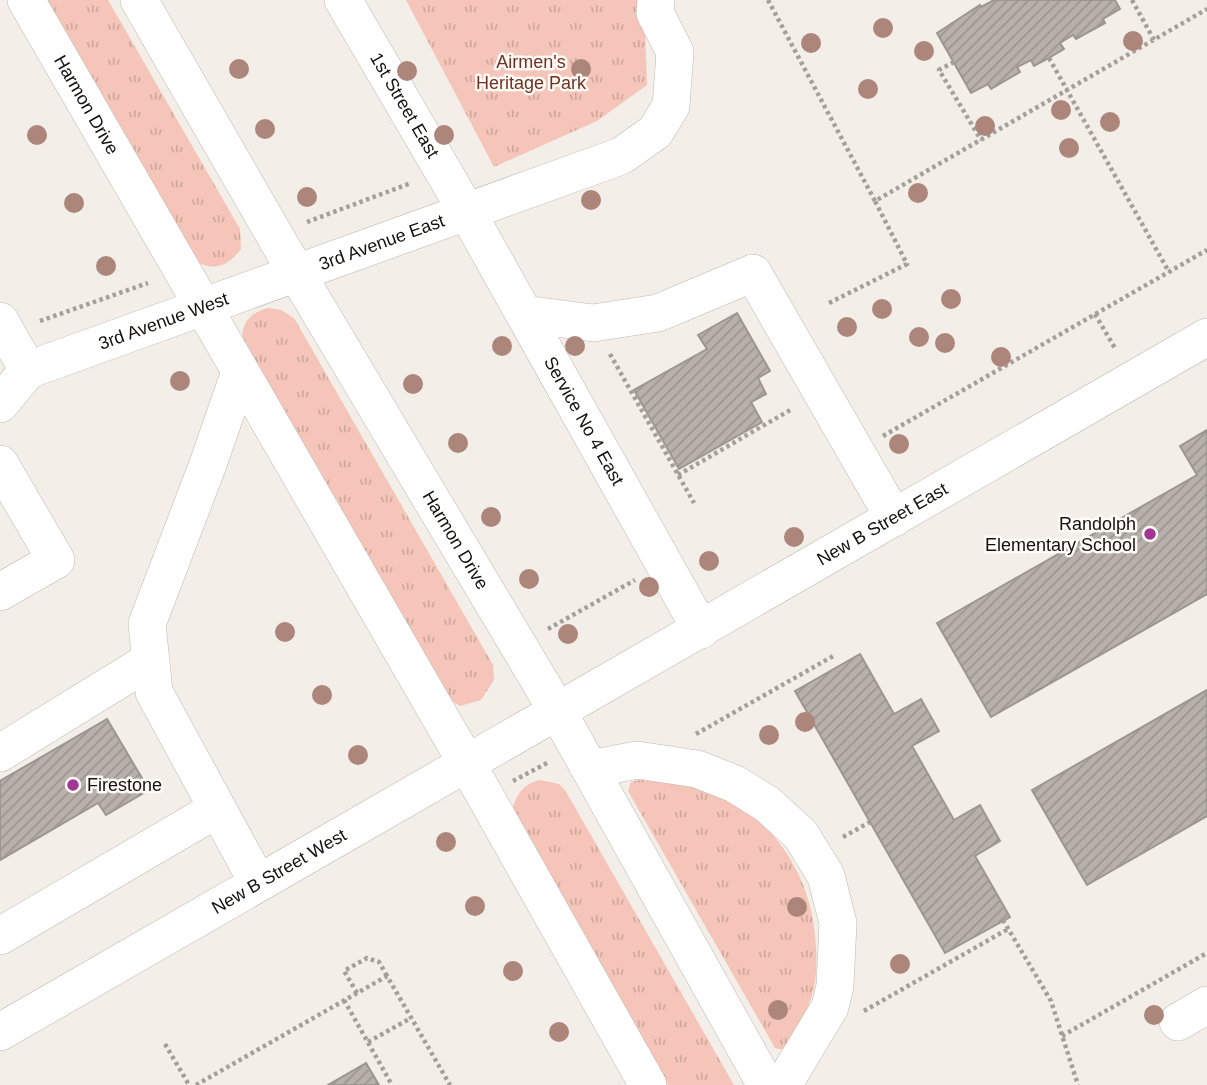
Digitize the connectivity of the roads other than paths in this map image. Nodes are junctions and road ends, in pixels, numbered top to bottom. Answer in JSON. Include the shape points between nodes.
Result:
{"nodes":[{"id":1,"x":26,"y":0,"type":"edge"},
{"id":2,"x":139,"y":0,"type":"edge"},
{"id":3,"x":343,"y":0,"type":"edge"},
{"id":4,"x":656,"y":0,"type":"edge"},
{"id":5,"x":467,"y":212,"type":"junction"},
{"id":6,"x":297,"y":274,"type":"junction"},
{"id":7,"x":204,"y":308,"type":"junction"},
{"id":8,"x":524,"y":314,"type":"junction"},
{"id":9,"x":3,"y":327,"type":"edge"},
{"id":10,"x":1207,"y":337,"type":"edge"},
{"id":11,"x":28,"y":370,"type":"junction"},
{"id":12,"x":240,"y":372,"type":"junction"},
{"id":13,"x":0,"y":404,"type":"edge"},
{"id":14,"x":0,"y":464,"type":"edge"},
{"id":15,"x":894,"y":518,"type":"junction"},
{"id":16,"x":0,"y":592,"type":"edge"},
{"id":17,"x":701,"y":629,"type":"junction"},
{"id":18,"x":150,"y":660,"type":"junction"},
{"id":19,"x":558,"y":712,"type":"junction"},
{"id":20,"x":0,"y":753,"type":"edge"},
{"id":21,"x":583,"y":757,"type":"junction"},
{"id":22,"x":466,"y":762,"type":"junction"},
{"id":23,"x":217,"y":809,"type":"junction"},
{"id":24,"x":258,"y":883,"type":"junction"},
{"id":25,"x":0,"y":936,"type":"edge"},
{"id":26,"x":0,"y":1032,"type":"edge"},
{"id":27,"x":648,"y":1085,"type":"edge"},
{"id":28,"x":766,"y":1085,"type":"edge"},
{"id":29,"x":783,"y":1085,"type":"edge"}],
"edges":[{"from":1,"to":7,"type":"street","name":"Harmon Drive"},
{"from":2,"to":6,"type":"street","name":"Harmon Drive"},
{"from":3,"to":5,"type":"street","name":"1st Street East"},
{"from":4,"to":5,"type":"street","name":"3rd Avenue East","via":[[655,13],[675,52],[671,106],[655,132],[621,156]]},
{"from":5,"to":6,"type":"street","name":"3rd Avenue East"},
{"from":5,"to":8,"type":"street","name":"Service No 4 East"},
{"from":6,"to":7,"type":"street","name":"3rd Avenue West"},
{"from":6,"to":19,"type":"street","name":"Harmon Drive"},
{"from":7,"to":11,"type":"street","name":"3rd Avenue West"},
{"from":7,"to":12,"type":"street","name":"Harmon Drive"},
{"from":8,"to":15,"type":"street","via":[[593,323],[658,313],[754,273]]},
{"from":8,"to":17,"type":"street","name":"Service No 4 East"},
{"from":9,"to":11,"type":"street"},
{"from":10,"to":15,"type":"street","name":"New B Street East"},
{"from":11,"to":13,"type":"street"},
{"from":12,"to":18,"type":"street","via":[[147,624]]},
{"from":12,"to":22,"type":"street","name":"Harmon Drive"},
{"from":14,"to":16,"type":"street","via":[[56,560]]},
{"from":15,"to":17,"type":"street","name":"New B Street East"},
{"from":17,"to":19,"type":"street","name":"New B Street East"},
{"from":18,"to":20,"type":"street"},
{"from":18,"to":23,"type":"street","via":[[154,692]]},
{"from":19,"to":21,"type":"street","name":"Harmon Drive"},
{"from":19,"to":22,"type":"street","name":"New B Street West"},
{"from":21,"to":28,"type":"street","name":"Harmon Drive"},
{"from":21,"to":29,"type":"street","via":[[697,769],[735,784],[767,804],[801,835],[826,876],[838,923],[836,974],[830,1007]]},
{"from":22,"to":24,"type":"street","name":"New B Street West"},
{"from":22,"to":27,"type":"street","name":"Harmon Drive"},
{"from":23,"to":24,"type":"street"},
{"from":23,"to":25,"type":"street"},
{"from":24,"to":26,"type":"street","name":"New B Street West"}]}
